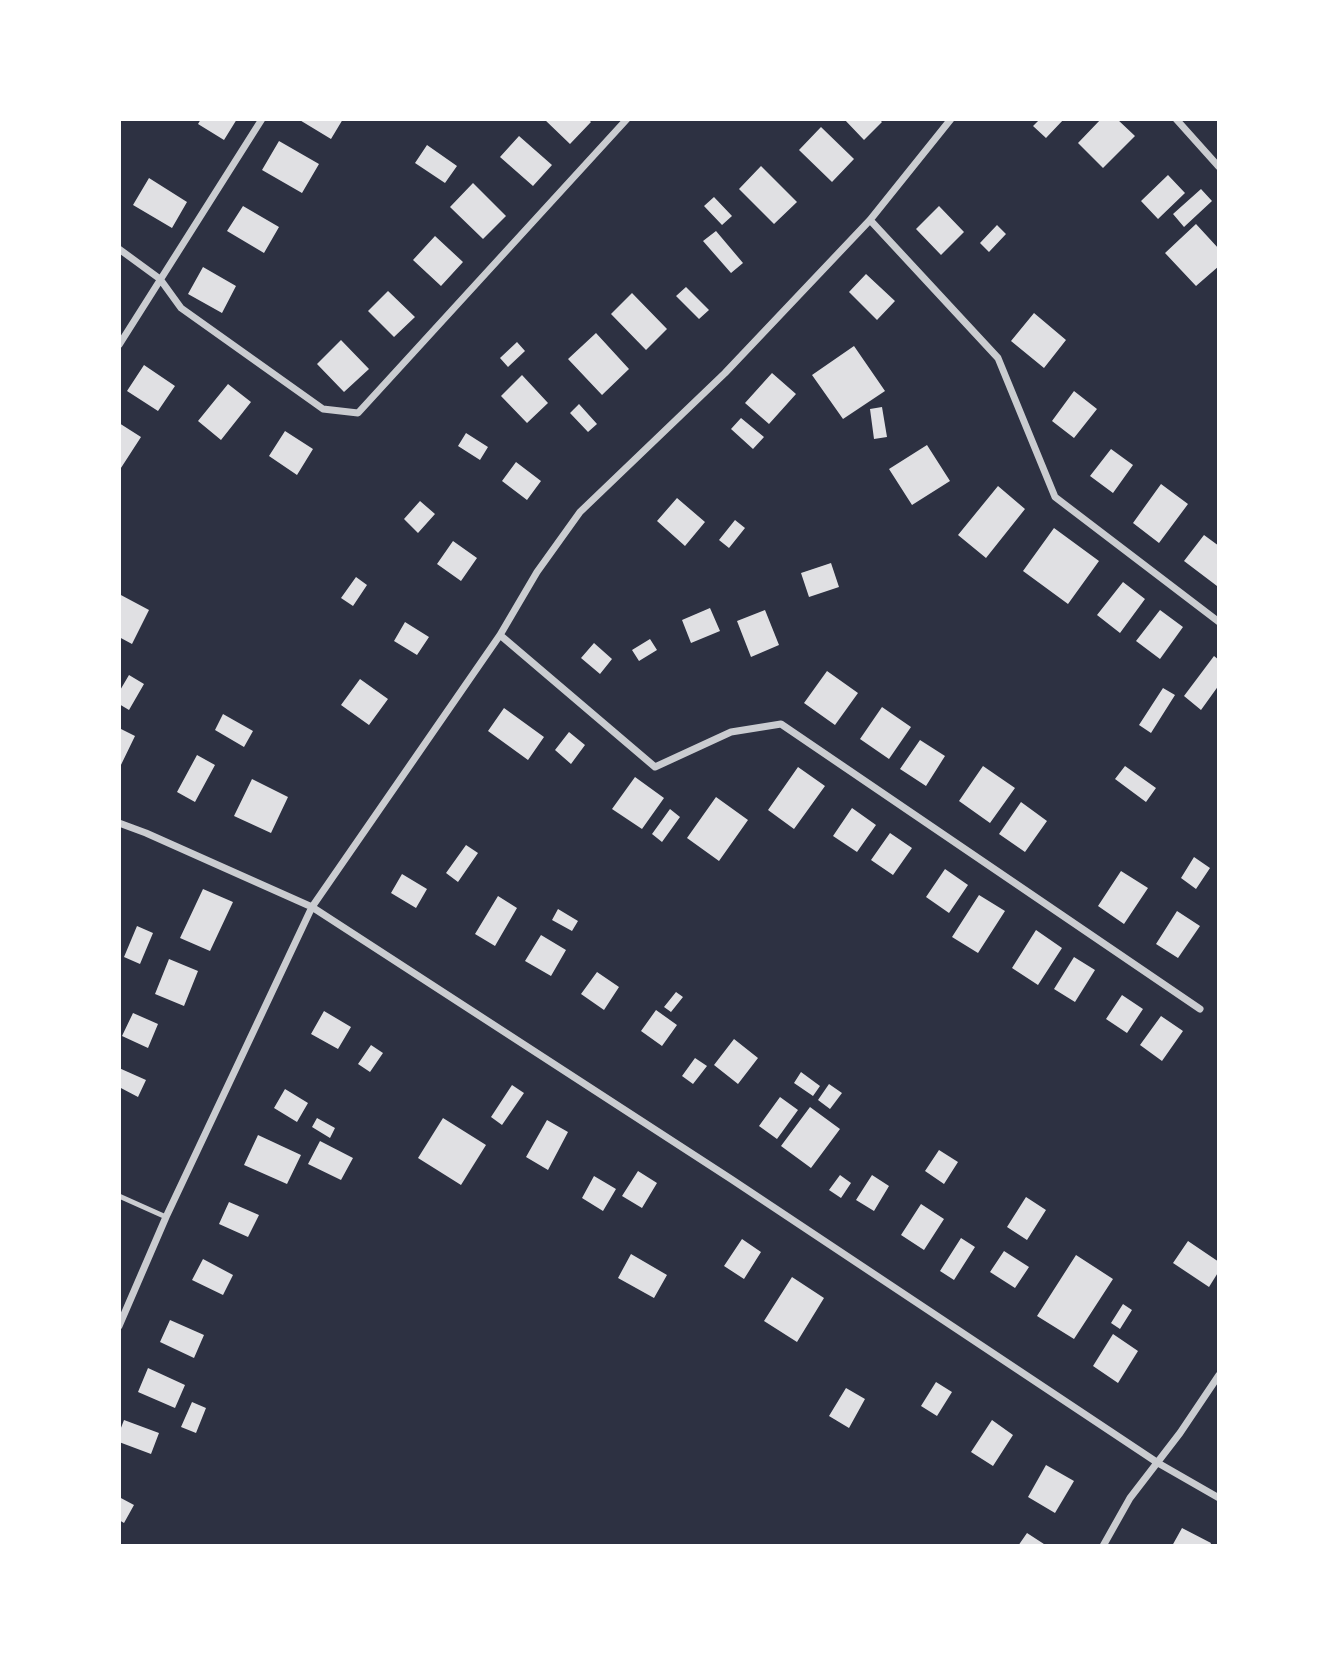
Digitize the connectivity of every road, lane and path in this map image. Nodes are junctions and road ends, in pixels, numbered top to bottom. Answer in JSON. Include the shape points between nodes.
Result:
{"nodes":[{"id":1,"x":262,"y":119,"type":"edge"},
{"id":2,"x":627,"y":119,"type":"edge"},
{"id":3,"x":951,"y":119,"type":"edge"},
{"id":4,"x":1176,"y":119,"type":"edge"},
{"id":5,"x":1219,"y":167,"type":"edge"},
{"id":6,"x":870,"y":220,"type":"junction"},
{"id":7,"x":119,"y":248,"type":"edge"},
{"id":8,"x":160,"y":279,"type":"junction"},
{"id":9,"x":119,"y":345,"type":"edge"},
{"id":10,"x":1219,"y":622,"type":"edge"},
{"id":11,"x":500,"y":635,"type":"junction"},
{"id":12,"x":119,"y":823,"type":"edge"},
{"id":13,"x":312,"y":907,"type":"junction"},
{"id":14,"x":1199,"y":1009,"type":"dead end"},
{"id":15,"x":119,"y":1196,"type":"edge"},
{"id":16,"x":166,"y":1217,"type":"junction"},
{"id":17,"x":119,"y":1326,"type":"edge"},
{"id":18,"x":1219,"y":1375,"type":"edge"},
{"id":19,"x":1158,"y":1463,"type":"junction"},
{"id":20,"x":1219,"y":1498,"type":"edge"},
{"id":21,"x":1103,"y":1546,"type":"edge"}],
"edges":[{"from":1,"to":8,"type":"street"},
{"from":2,"to":8,"type":"street","via":[[358,413],[323,409],[181,308]]},
{"from":3,"to":6,"type":"street"},
{"from":4,"to":5,"type":"street"},
{"from":6,"to":10,"type":"street","via":[[998,358],[1055,497]]},
{"from":6,"to":11,"type":"street","via":[[724,373],[580,512]]},
{"from":7,"to":8,"type":"street"},
{"from":8,"to":9,"type":"street"},
{"from":11,"to":13,"type":"street"},
{"from":11,"to":14,"type":"street","via":[[654,766],[731,732],[781,724]]},
{"from":12,"to":13,"type":"street"},
{"from":13,"to":16,"type":"street"},
{"from":13,"to":19,"type":"street"},
{"from":15,"to":16,"type":"lane"},
{"from":16,"to":17,"type":"street"},
{"from":18,"to":19,"type":"street"},
{"from":19,"to":20,"type":"street"},
{"from":19,"to":21,"type":"street"}]}
